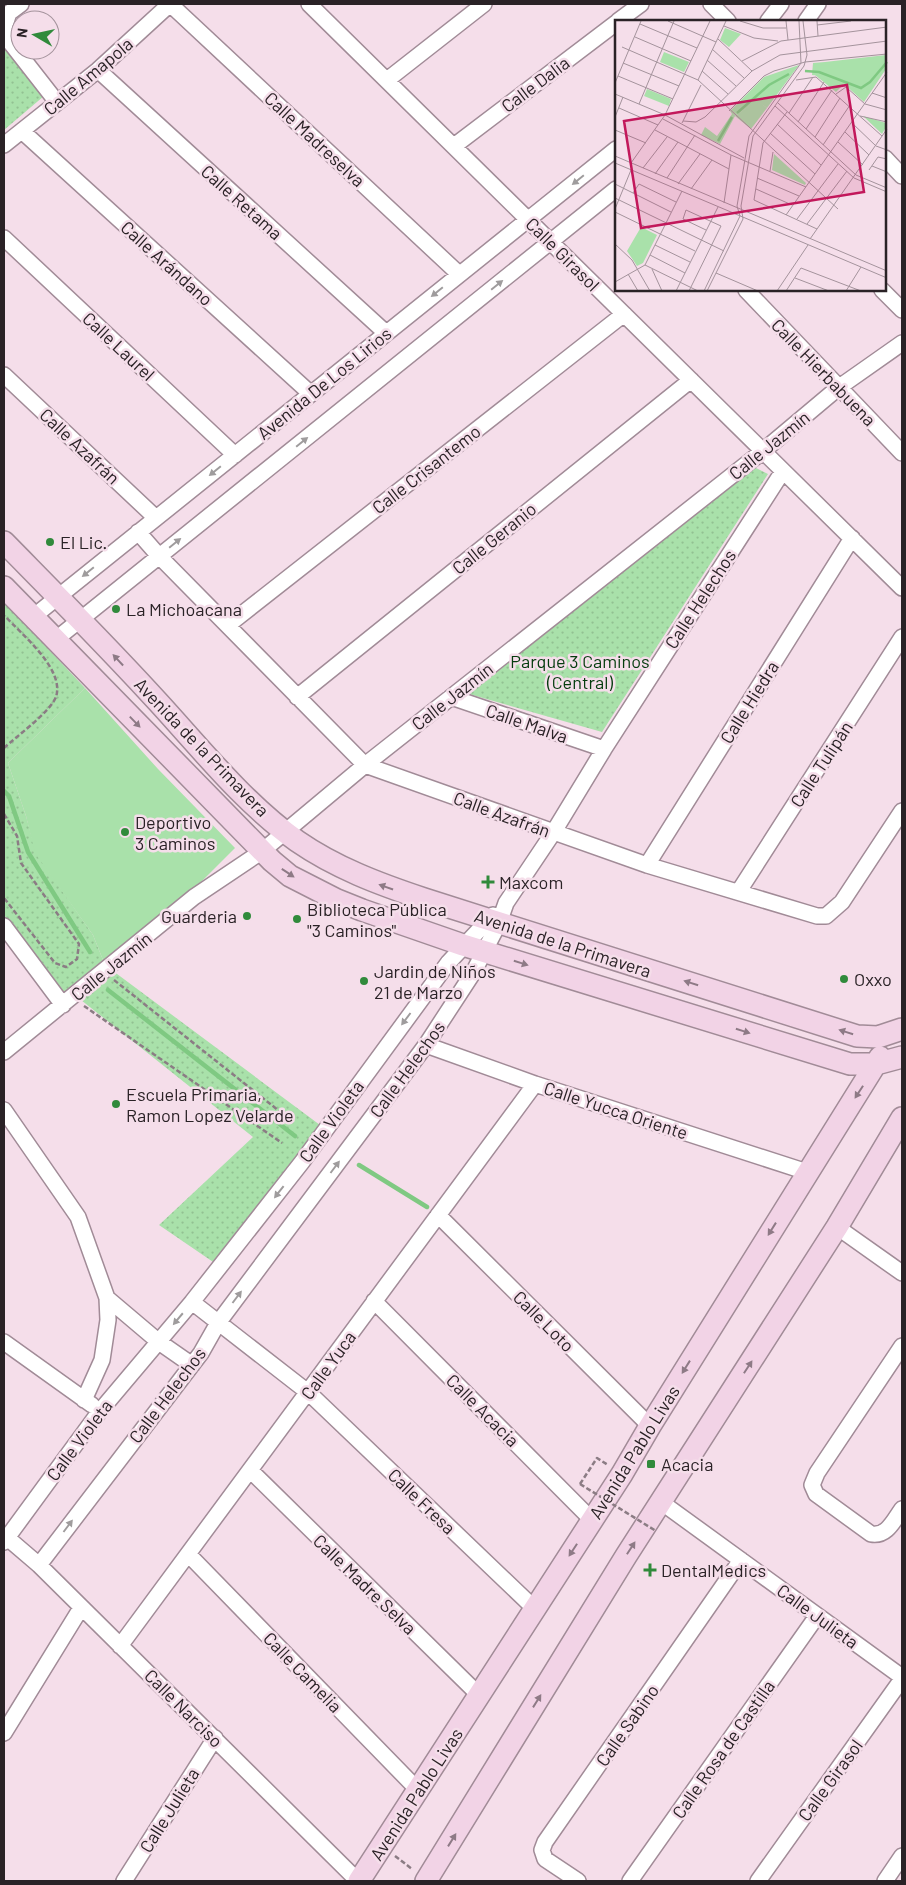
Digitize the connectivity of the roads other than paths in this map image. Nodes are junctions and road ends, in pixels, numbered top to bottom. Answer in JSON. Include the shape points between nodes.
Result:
{"nodes":[{"id":1,"x":21,"y":4,"type":"edge"},
{"id":2,"x":170,"y":4,"type":"edge"},
{"id":3,"x":484,"y":4,"type":"edge"},
{"id":4,"x":641,"y":4,"type":"edge"},
{"id":5,"x":712,"y":4,"type":"edge"},
{"id":6,"x":781,"y":4,"type":"edge"},
{"id":7,"x":818,"y":4,"type":"edge"},
{"id":8,"x":316,"y":6,"type":"edge"},
{"id":9,"x":620,"y":20,"type":"edge"},
{"id":10,"x":727,"y":20,"type":"edge"},
{"id":11,"x":769,"y":20,"type":"edge"},
{"id":12,"x":807,"y":20,"type":"edge"},
{"id":13,"x":615,"y":24,"type":"edge"},
{"id":14,"x":4,"y":29,"type":"edge"},
{"id":15,"x":98,"y":70,"type":"junction"},
{"id":16,"x":387,"y":80,"type":"junction"},
{"id":17,"x":56,"y":101,"type":"junction"},
{"id":18,"x":23,"y":132,"type":"junction"},
{"id":19,"x":4,"y":145,"type":"edge"},
{"id":20,"x":454,"y":146,"type":"junction"},
{"id":21,"x":615,"y":150,"type":"edge"},
{"id":22,"x":886,"y":159,"type":"edge"},
{"id":23,"x":902,"y":176,"type":"edge"},
{"id":24,"x":615,"y":190,"type":"edge"},
{"id":25,"x":528,"y":220,"type":"junction"},
{"id":26,"x":4,"y":238,"type":"edge"},
{"id":27,"x":551,"y":242,"type":"junction"},
{"id":28,"x":460,"y":274,"type":"junction"},
{"id":29,"x":747,"y":291,"type":"edge"},
{"id":30,"x":883,"y":291,"type":"edge"},
{"id":31,"x":902,"y":310,"type":"edge"},
{"id":32,"x":624,"y":314,"type":"junction"},
{"id":33,"x":386,"y":333,"type":"junction"},
{"id":34,"x":902,"y":343,"type":"edge"},
{"id":35,"x":4,"y":375,"type":"edge"},
{"id":36,"x":691,"y":380,"type":"junction"},
{"id":37,"x":838,"y":388,"type":"junction"},
{"id":38,"x":311,"y":394,"type":"junction"},
{"id":39,"x":763,"y":451,"type":"junction"},
{"id":40,"x":902,"y":453,"type":"edge"},
{"id":41,"x":235,"y":455,"type":"junction"},
{"id":42,"x":783,"y":471,"type":"junction"},
{"id":43,"x":156,"y":518,"type":"junction"},
{"id":44,"x":138,"y":532,"type":"junction"},
{"id":45,"x":852,"y":538,"type":"junction"},
{"id":46,"x":4,"y":542,"type":"edge"},
{"id":47,"x":159,"y":556,"type":"junction"},
{"id":48,"x":4,"y":587,"type":"edge"},
{"id":49,"x":902,"y":588,"type":"edge"},
{"id":50,"x":58,"y":597,"type":"junction"},
{"id":51,"x":33,"y":617,"type":"junction"},
{"id":52,"x":80,"y":619,"type":"junction"},
{"id":53,"x":228,"y":625,"type":"junction"},
{"id":54,"x":902,"y":636,"type":"edge"},
{"id":55,"x":55,"y":640,"type":"junction"},
{"id":56,"x":297,"y":697,"type":"junction"},
{"id":57,"x":451,"y":697,"type":"junction"},
{"id":58,"x":604,"y":749,"type":"junction"},
{"id":59,"x":365,"y":765,"type":"junction"},
{"id":60,"x":902,"y":812,"type":"edge"},
{"id":61,"x":285,"y":831,"type":"junction"},
{"id":62,"x":553,"y":833,"type":"junction"},
{"id":63,"x":262,"y":852,"type":"junction"},
{"id":64,"x":646,"y":865,"type":"junction"},
{"id":65,"x":739,"y":890,"type":"junction"},
{"id":66,"x":493,"y":921,"type":"junction"},
{"id":67,"x":4,"y":926,"type":"edge"},
{"id":68,"x":463,"y":945,"type":"junction"},
{"id":69,"x":484,"y":951,"type":"junction"},
{"id":70,"x":68,"y":1001,"type":"junction"},
{"id":71,"x":899,"y":1027,"type":"edge"},
{"id":72,"x":426,"y":1045,"type":"junction"},
{"id":73,"x":4,"y":1052,"type":"edge"},
{"id":74,"x":902,"y":1057,"type":"edge"},
{"id":75,"x":876,"y":1064,"type":"junction"},
{"id":76,"x":535,"y":1084,"type":"junction"},
{"id":77,"x":4,"y":1110,"type":"edge"},
{"id":78,"x":902,"y":1118,"type":"edge"},
{"id":79,"x":808,"y":1172,"type":"junction"},
{"id":80,"x":438,"y":1215,"type":"junction"},
{"id":81,"x":837,"y":1227,"type":"junction"},
{"id":82,"x":902,"y":1273,"type":"edge"},
{"id":83,"x":107,"y":1298,"type":"junction"},
{"id":84,"x":374,"y":1301,"type":"junction"},
{"id":85,"x":192,"y":1302,"type":"junction"},
{"id":86,"x":218,"y":1323,"type":"junction"},
{"id":87,"x":4,"y":1342,"type":"edge"},
{"id":88,"x":159,"y":1342,"type":"junction"},
{"id":89,"x":902,"y":1346,"type":"edge"},
{"id":90,"x":192,"y":1365,"type":"junction"},
{"id":91,"x":308,"y":1393,"type":"junction"},
{"id":92,"x":84,"y":1400,"type":"junction"},
{"id":93,"x":100,"y":1411,"type":"junction"},
{"id":94,"x":650,"y":1426,"type":"junction"},
{"id":95,"x":251,"y":1471,"type":"junction"},
{"id":96,"x":661,"y":1502,"type":"junction"},
{"id":97,"x":902,"y":1509,"type":"edge"},
{"id":98,"x":592,"y":1520,"type":"junction"},
{"id":99,"x":5,"y":1538,"type":"edge"},
{"id":100,"x":189,"y":1555,"type":"junction"},
{"id":101,"x":741,"y":1560,"type":"junction"},
{"id":102,"x":39,"y":1565,"type":"junction"},
{"id":103,"x":81,"y":1608,"type":"junction"},
{"id":104,"x":535,"y":1608,"type":"junction"},
{"id":105,"x":817,"y":1616,"type":"junction"},
{"id":106,"x":120,"y":1646,"type":"junction"},
{"id":107,"x":902,"y":1678,"type":"edge"},
{"id":108,"x":480,"y":1696,"type":"junction"},
{"id":109,"x":4,"y":1733,"type":"edge"},
{"id":110,"x":215,"y":1738,"type":"junction"},
{"id":111,"x":417,"y":1789,"type":"junction"},
{"id":112,"x":902,"y":1856,"type":"edge"},
{"id":113,"x":124,"y":1881,"type":"edge"},
{"id":114,"x":359,"y":1881,"type":"edge"},
{"id":115,"x":426,"y":1881,"type":"edge"},
{"id":116,"x":578,"y":1881,"type":"edge"},
{"id":117,"x":630,"y":1881,"type":"edge"},
{"id":118,"x":758,"y":1881,"type":"edge"},
{"id":119,"x":885,"y":1881,"type":"edge"}],
"edges":[{"from":1,"to":14,"type":"street","via":[[9,13]]},
{"from":2,"to":15,"type":"street","name":"Calle Amapola"},
{"from":2,"to":28,"type":"street","name":"Calle Madreselva"},
{"from":3,"to":16,"type":"street"},
{"from":4,"to":9,"type":"street","name":"Calle Dalia"},
{"from":5,"to":10,"type":"street"},
{"from":6,"to":11,"type":"street"},
{"from":7,"to":12,"type":"street"},
{"from":8,"to":16,"type":"street","name":"Calle Girasol"},
{"from":13,"to":20,"type":"street","name":"Calle Dalia"},
{"from":14,"to":17,"type":"street","via":[[6,37]]},
{"from":15,"to":17,"type":"street","name":"Calle Amapola"},
{"from":15,"to":33,"type":"street","name":"Calle Retama"},
{"from":16,"to":20,"type":"street","name":"Calle Girasol"},
{"from":17,"to":18,"type":"street","name":"Calle Amapola"},
{"from":18,"to":19,"type":"street","name":"Calle Amapola"},
{"from":18,"to":38,"type":"street","name":"Calle Arándano"},
{"from":20,"to":25,"type":"street","name":"Calle Girasol"},
{"from":21,"to":25,"type":"street","name":"Avenida De Los Lirios","one_way":true},
{"from":22,"to":23,"type":"street"},
{"from":24,"to":27,"type":"street","name":"Avenida De Los Lirios"},
{"from":25,"to":27,"type":"street","name":"Calle Girasol"},
{"from":25,"to":28,"type":"street","name":"Avenida De Los Lirios"},
{"from":26,"to":41,"type":"street","name":"Calle Laurel"},
{"from":27,"to":32,"type":"street","name":"Calle Girasol"},
{"from":47,"to":27,"type":"street","name":"Avenida De Los Lirios","one_way":true},
{"from":28,"to":33,"type":"street","name":"Avenida De Los Lirios","one_way":true},
{"from":29,"to":37,"type":"street","name":"Calle Hierbabuena"},
{"from":30,"to":31,"type":"street"},
{"from":32,"to":36,"type":"street","name":"Calle Girasol"},
{"from":32,"to":53,"type":"street","name":"Calle Crisantemo"},
{"from":33,"to":38,"type":"street","name":"Avenida De Los Lirios"},
{"from":34,"to":37,"type":"street","name":"Calle Jazmín"},
{"from":35,"to":43,"type":"street","name":"Calle Azafrán"},
{"from":36,"to":39,"type":"street","name":"Calle Girasol"},
{"from":36,"to":56,"type":"street","name":"Calle Geranio"},
{"from":37,"to":39,"type":"street","name":"Calle Jazmín"},
{"from":37,"to":40,"type":"street","name":"Calle Hierbabuena"},
{"from":38,"to":41,"type":"street","name":"Avenida De Los Lirios"},
{"from":39,"to":42,"type":"street","name":"Calle Girasol"},
{"from":39,"to":57,"type":"street","name":"Calle Jazmín"},
{"from":41,"to":43,"type":"street","name":"Avenida De Los Lirios","one_way":true},
{"from":42,"to":45,"type":"street","name":"Calle Girasol"},
{"from":42,"to":58,"type":"street","name":"Calle Helechos"},
{"from":43,"to":44,"type":"street","name":"Avenida De Los Lirios"},
{"from":44,"to":47,"type":"street","name":"Calle Azafrán"},
{"from":44,"to":50,"type":"street","name":"Avenida De Los Lirios","one_way":true},
{"from":45,"to":49,"type":"street","name":"Calle Girasol"},
{"from":45,"to":64,"type":"street","name":"Calle Hiedra"},
{"from":46,"to":50,"type":"street","name":"Avenida de la Primavera"},
{"from":47,"to":52,"type":"street","name":"Avenida De Los Lirios"},
{"from":47,"to":53,"type":"street","name":"Calle Azafrán"},
{"from":48,"to":51,"type":"street","name":"Avenida de la Primavera"},
{"from":50,"to":51,"type":"street","name":"Avenida De Los Lirios"},
{"from":50,"to":52,"type":"street","name":"Avenida de la Primavera"},
{"from":51,"to":55,"type":"street","name":"Avenida de la Primavera"},
{"from":52,"to":55,"type":"street","name":"Avenida De Los Lirios"},
{"from":61,"to":52,"type":"street","name":"Avenida de la Primavera","one_way":true,"via":[[223,774]]},
{"from":53,"to":56,"type":"street","name":"Calle Azafrán"},
{"from":54,"to":65,"type":"street","name":"Calle Tulipán"},
{"from":55,"to":63,"type":"street","name":"Avenida de la Primavera","one_way":true},
{"from":56,"to":59,"type":"street","name":"Calle Azafrán"},
{"from":57,"to":58,"type":"street","name":"Calle Malva"},
{"from":57,"to":59,"type":"street","name":"Calle Jazmín"},
{"from":58,"to":62,"type":"street","name":"Calle Helechos"},
{"from":59,"to":61,"type":"street","name":"Calle Jazmín"},
{"from":59,"to":62,"type":"street","name":"Calle Azafrán"},
{"from":60,"to":65,"type":"street","name":"Calle Azafrán","via":[[842,902],[826,916],[810,914]]},
{"from":61,"to":63,"type":"street","name":"Calle Jazmín"},
{"from":66,"to":61,"type":"street","name":"Avenida de la Primavera","one_way":true,"via":[[376,883],[326,859]]},
{"from":62,"to":64,"type":"street","name":"Calle Azafrán"},
{"from":62,"to":66,"type":"street","name":"Calle Helechos"},
{"from":63,"to":68,"type":"street","name":"Avenida de la Primavera","one_way":true,"via":[[290,876],[338,900]]},
{"from":63,"to":70,"type":"street","name":"Calle Jazmín","via":[[194,897]]},
{"from":64,"to":65,"type":"street","name":"Calle Azafrán"},
{"from":66,"to":68,"type":"street","name":"Calle Violeta"},
{"from":66,"to":69,"type":"street","name":"Calle Helechos"},
{"from":71,"to":66,"type":"street","name":"Avenida de la Primavera","one_way":true,"via":[[868,1038],[857,1036]]},
{"from":67,"to":70,"type":"street"},
{"from":68,"to":69,"type":"street","name":"Avenida de la Primavera"},
{"from":68,"to":85,"type":"street","name":"Calle Violeta","one_way":true,"via":[[369,1068],[322,1136]]},
{"from":69,"to":72,"type":"street","name":"Calle Helechos"},
{"from":69,"to":75,"type":"street","name":"Avenida de la Primavera","one_way":true,"via":[[850,1064]]},
{"from":70,"to":73,"type":"street","name":"Calle Jazmín"},
{"from":71,"to":75,"type":"street","name":"Avenida Pablo Livas"},
{"from":72,"to":76,"type":"street","name":"Calle Yucca Oriente"},
{"from":86,"to":72,"type":"street","name":"Calle Helechos","one_way":true},
{"from":74,"to":75,"type":"street","name":"Avenida de la Primavera"},
{"from":75,"to":79,"type":"street","name":"Avenida Pablo Livas","one_way":true},
{"from":76,"to":79,"type":"street","name":"Calle Yucca Oriente"},
{"from":76,"to":80,"type":"street","name":"Calle Yuca"},
{"from":77,"to":83,"type":"street","name":"Calle Violeta","via":[[78,1217]]},
{"from":78,"to":81,"type":"street"},
{"from":79,"to":94,"type":"street","name":"Avenida Pablo Livas","one_way":true},
{"from":80,"to":84,"type":"street","name":"Calle Yuca"},
{"from":80,"to":94,"type":"street","name":"Calle Loto"},
{"from":81,"to":82,"type":"street"},
{"from":96,"to":81,"type":"street","one_way":true},
{"from":83,"to":88,"type":"street"},
{"from":83,"to":92,"type":"street","name":"Calle Violeta","via":[[108,1320],[102,1360]]},
{"from":84,"to":91,"type":"street","name":"Calle Yuca"},
{"from":84,"to":98,"type":"street","name":"Calle Acacia"},
{"from":85,"to":86,"type":"street","name":"Calle Fresa"},
{"from":85,"to":88,"type":"street","name":"Calle Violeta","one_way":true},
{"from":86,"to":90,"type":"street","name":"Calle Helechos"},
{"from":86,"to":91,"type":"street","name":"Calle Fresa"},
{"from":87,"to":92,"type":"street"},
{"from":88,"to":90,"type":"street"},
{"from":88,"to":93,"type":"street","name":"Calle Violeta"},
{"from":89,"to":97,"type":"street","via":[[812,1485],[816,1494],[864,1532],[876,1535],[888,1529]]},
{"from":102,"to":90,"type":"street","name":"Calle Helechos","one_way":true},
{"from":91,"to":95,"type":"street","name":"Calle Yuca"},
{"from":91,"to":104,"type":"street","name":"Calle Fresa"},
{"from":92,"to":93,"type":"street"},
{"from":93,"to":99,"type":"street","name":"Calle Violeta"},
{"from":94,"to":98,"type":"street","name":"Avenida Pablo Livas"},
{"from":95,"to":100,"type":"street","name":"Calle Yuca"},
{"from":95,"to":108,"type":"street","name":"Calle Madre Selva"},
{"from":96,"to":101,"type":"street","name":"Calle Julieta"},
{"from":115,"to":96,"type":"street","one_way":true},
{"from":98,"to":104,"type":"street","name":"Avenida Pablo Livas","one_way":true},
{"from":99,"to":102,"type":"street","name":"Calle Narciso"},
{"from":100,"to":106,"type":"street","name":"Calle Yuca"},
{"from":100,"to":111,"type":"street","name":"Calle Camelia"},
{"from":101,"to":105,"type":"street","name":"Calle Julieta"},
{"from":101,"to":116,"type":"street","name":"Calle Sabino","via":[[545,1842],[542,1850],[544,1859]]},
{"from":102,"to":103,"type":"street","name":"Calle Narciso"},
{"from":103,"to":106,"type":"street","name":"Calle Narciso"},
{"from":103,"to":109,"type":"street"},
{"from":104,"to":108,"type":"street","name":"Avenida Pablo Livas"},
{"from":105,"to":107,"type":"street","name":"Calle Julieta"},
{"from":105,"to":117,"type":"street","name":"Calle Rosa de Castilla"},
{"from":106,"to":110,"type":"street","name":"Calle Narciso"},
{"from":107,"to":118,"type":"street","name":"Calle Girasol"},
{"from":108,"to":111,"type":"street","name":"Avenida Pablo Livas"},
{"from":110,"to":113,"type":"street","name":"Calle Julieta"},
{"from":110,"to":114,"type":"street","name":"Calle Narciso"},
{"from":111,"to":114,"type":"street","name":"Avenida Pablo Livas"},
{"from":112,"to":119,"type":"street"}]}
